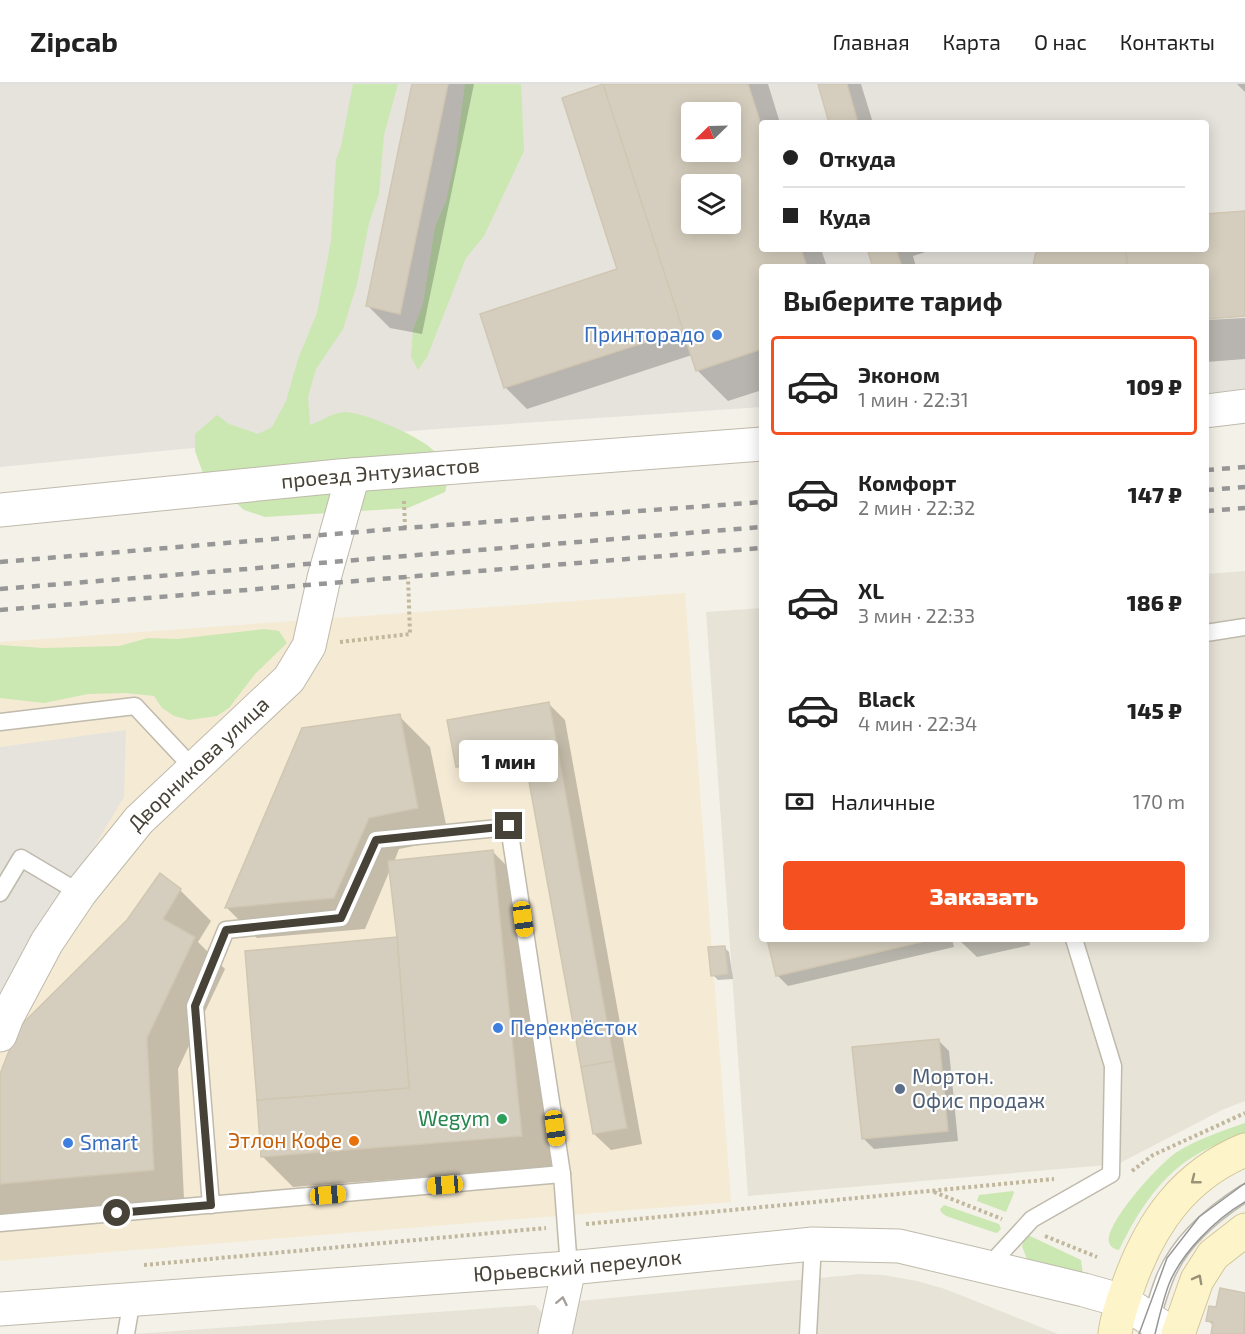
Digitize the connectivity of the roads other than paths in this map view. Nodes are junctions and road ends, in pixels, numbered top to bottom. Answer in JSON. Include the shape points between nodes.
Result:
{"nodes":[{"id":1,"x":1245,"y":405,"type":"edge"},
{"id":2,"x":1209,"y":411,"type":"edge"},
{"id":3,"x":759,"y":444,"type":"edge"},
{"id":4,"x":353,"y":475,"type":"junction"},
{"id":5,"x":0,"y":510,"type":"edge"},
{"id":6,"x":1245,"y":627,"type":"edge"},
{"id":7,"x":1209,"y":633,"type":"edge"},
{"id":8,"x":0,"y":722,"type":"edge"},
{"id":9,"x":194,"y":768,"type":"junction"},
{"id":10,"x":0,"y":893,"type":"edge"},
{"id":11,"x":80,"y":893,"type":"junction"},
{"id":12,"x":1075,"y":942,"type":"edge"},
{"id":13,"x":0,"y":1035,"type":"edge"},
{"id":14,"x":1245,"y":1150,"type":"edge"},
{"id":15,"x":562,"y":1174,"type":"junction"},
{"id":16,"x":1245,"y":1193,"type":"edge"},
{"id":17,"x":211,"y":1205,"type":"junction"},
{"id":18,"x":0,"y":1223,"type":"edge"},
{"id":19,"x":1245,"y":1230,"type":"edge"},
{"id":20,"x":813,"y":1244,"type":"junction"},
{"id":21,"x":1140,"y":1254,"type":"junction"},
{"id":22,"x":569,"y":1268,"type":"junction"},
{"id":23,"x":987,"y":1268,"type":"junction"},
{"id":24,"x":1084,"y":1290,"type":"junction"},
{"id":25,"x":132,"y":1299,"type":"junction"},
{"id":26,"x":1123,"y":1301,"type":"junction"},
{"id":27,"x":0,"y":1310,"type":"edge"},
{"id":28,"x":1167,"y":1329,"type":"edge"},
{"id":29,"x":126,"y":1334,"type":"edge"},
{"id":30,"x":555,"y":1334,"type":"edge"},
{"id":31,"x":808,"y":1334,"type":"edge"},
{"id":32,"x":1115,"y":1334,"type":"edge"}],
"edges":[{"from":1,"to":2,"type":"street"},
{"from":3,"to":4,"type":"street","name":"проезд Энтузиастов"},
{"from":4,"to":5,"type":"street","name":"проезд Энтузиастов"},
{"from":4,"to":9,"type":"street","name":"Дворникова улица","via":[[309,646],[289,679]]},
{"from":6,"to":7,"type":"lane"},
{"from":8,"to":9,"type":"lane","via":[[135,706]]},
{"from":9,"to":11,"type":"street","name":"Дворникова улица","via":[[139,820]]},
{"from":10,"to":11,"type":"lane","via":[[21,858]]},
{"from":11,"to":13,"type":"street","name":"Дворникова улица","via":[[47,942]]},
{"from":12,"to":23,"type":"lane","via":[[1113,1066],[1111,1174],[1032,1219]]},
{"from":14,"to":21,"type":"main road","one_way":true,"via":[[1222,1160],[1180,1192]]},
{"from":15,"to":17,"type":"lane"},
{"from":15,"to":17,"type":"lane","via":[[509,826],[376,840],[341,918],[226,930],[195,1006]]},
{"from":15,"to":22,"type":"lane"},
{"from":16,"to":28,"type":"lane","via":[[1206,1223],[1173,1262],[1164,1280]]},
{"from":17,"to":18,"type":"lane"},
{"from":28,"to":19,"type":"main road","one_way":true,"via":[[1213,1255]]},
{"from":20,"to":22,"type":"street","name":"Юрьевский переулок"},
{"from":20,"to":23,"type":"street","name":"Юрьевский переулок","via":[[899,1246]]},
{"from":20,"to":31,"type":"lane"},
{"from":21,"to":24,"type":"street"},
{"from":21,"to":26,"type":"main road"},
{"from":22,"to":25,"type":"street","name":"Юрьевский переулок"},
{"from":30,"to":22,"type":"street","one_way":true},
{"from":23,"to":24,"type":"street","name":"Юрьевский переулок"},
{"from":24,"to":26,"type":"street","name":"Юрьевский переулок"},
{"from":25,"to":27,"type":"street","name":"Юрьевский переулок"},
{"from":25,"to":29,"type":"lane"},
{"from":26,"to":28,"type":"street","name":"Юрьевский переулок"},
{"from":26,"to":32,"type":"main road"}]}
